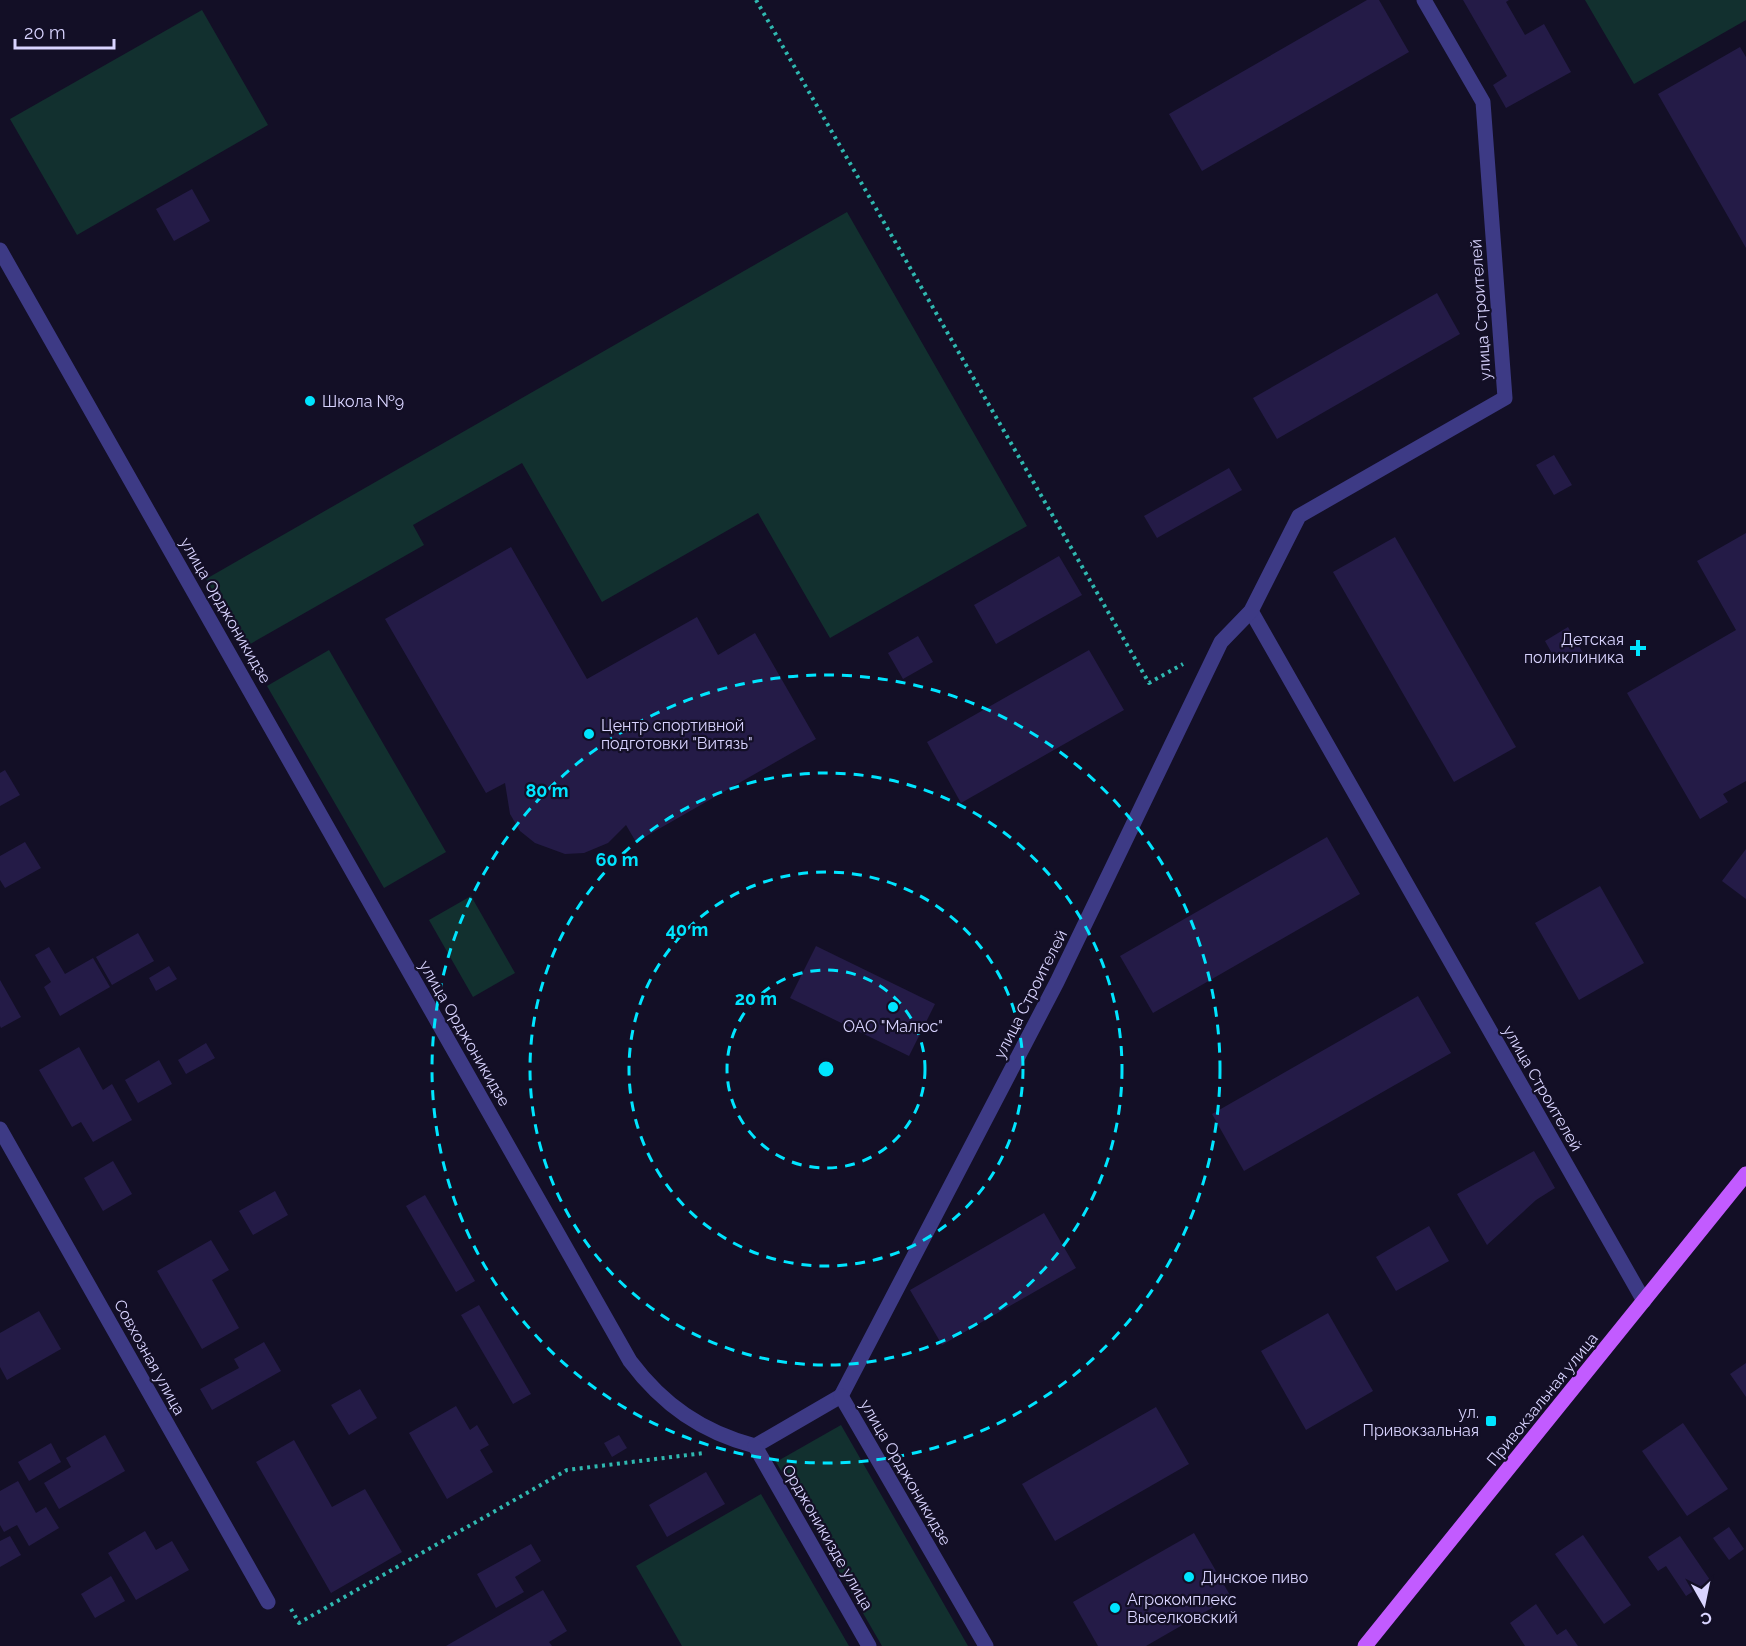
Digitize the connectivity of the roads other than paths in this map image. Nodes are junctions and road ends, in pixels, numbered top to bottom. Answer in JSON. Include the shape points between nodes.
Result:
{"nodes":[{"id":1,"x":1424,"y":0,"type":"edge"},
{"id":2,"x":0,"y":250,"type":"edge"},
{"id":3,"x":1251,"y":611,"type":"junction"},
{"id":4,"x":0,"y":1129,"type":"edge"},
{"id":5,"x":1746,"y":1174,"type":"edge"},
{"id":6,"x":1644,"y":1301,"type":"junction"},
{"id":7,"x":841,"y":1396,"type":"junction"},
{"id":8,"x":755,"y":1446,"type":"junction"},
{"id":9,"x":268,"y":1602,"type":"dead end"},
{"id":10,"x":870,"y":1646,"type":"edge"},
{"id":11,"x":986,"y":1646,"type":"edge"},
{"id":12,"x":1365,"y":1646,"type":"edge"}],
"edges":[{"from":1,"to":3,"type":"street","name":"улица Строителей","via":[[1483,102],[1505,398],[1299,516]]},
{"from":2,"to":8,"type":"street","name":"улица Орджоникидзе","via":[[630,1361],[644,1379],[693,1422]]},
{"from":3,"to":6,"type":"street","name":"улица Строителей"},
{"from":3,"to":7,"type":"street","name":"улица Строителей","via":[[1221,642],[1058,982]]},
{"from":4,"to":9,"type":"street","name":"Совхозная улица"},
{"from":5,"to":6,"type":"main road","name":"Привокзальная улица"},
{"from":6,"to":12,"type":"main road","name":"Привокзальная улица"},
{"from":7,"to":8,"type":"street","name":"улица Орджоникидзе"},
{"from":7,"to":11,"type":"street","name":"улица Орджоникидзе"},
{"from":8,"to":10,"type":"street","name":"Орджоникизде улица"}]}
